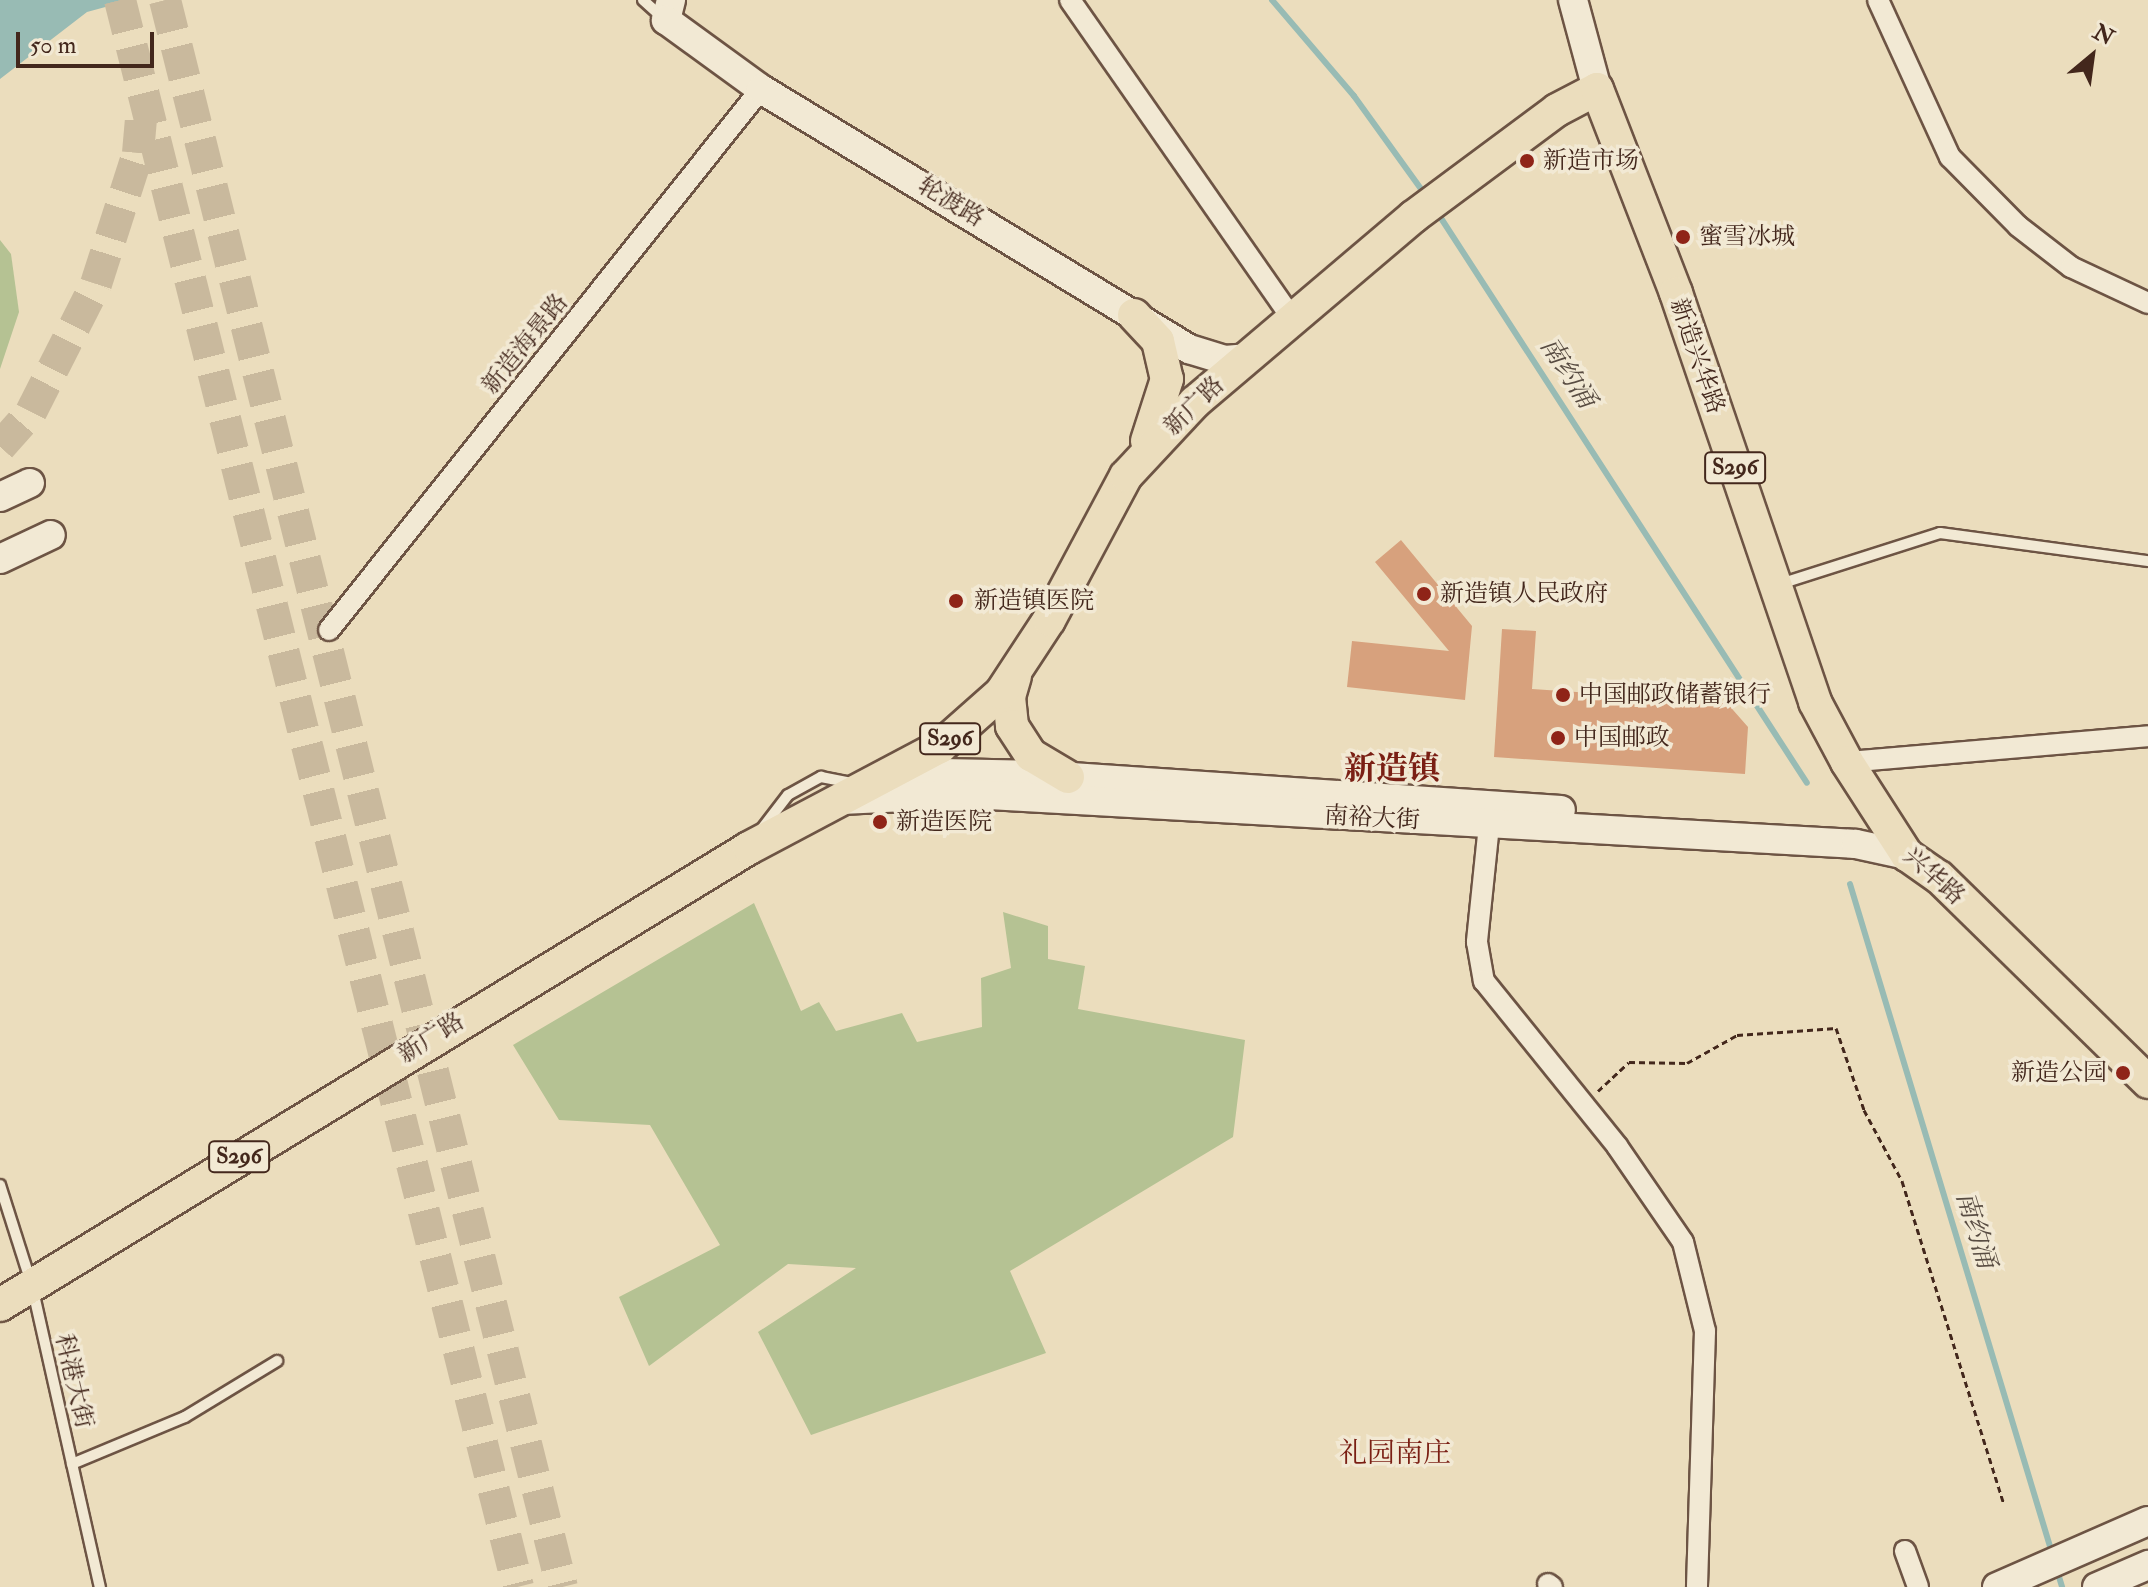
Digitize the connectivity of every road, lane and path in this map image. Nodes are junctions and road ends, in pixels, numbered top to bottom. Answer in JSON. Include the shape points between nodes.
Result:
{"nodes":[{"id":1,"x":643,"y":0,"type":"edge"},
{"id":2,"x":1070,"y":0,"type":"edge"},
{"id":3,"x":1573,"y":0,"type":"edge"},
{"id":4,"x":1878,"y":0,"type":"edge"},
{"id":5,"x":669,"y":10,"type":"edge"},
{"id":6,"x":761,"y":89,"type":"junction"},
{"id":7,"x":1597,"y":89,"type":"junction"},
{"id":8,"x":2148,"y":303,"type":"edge"},
{"id":9,"x":1134,"y":315,"type":"junction"},
{"id":10,"x":1292,"y":318,"type":"junction"},
{"id":11,"x":1246,"y":358,"type":"junction"},
{"id":12,"x":1137,"y":463,"type":"junction"},
{"id":13,"x":30,"y":483,"type":"dead end"},
{"id":14,"x":0,"y":497,"type":"edge"},
{"id":15,"x":51,"y":535,"type":"dead end"},
{"id":16,"x":0,"y":559,"type":"edge"},
{"id":17,"x":2148,"y":561,"type":"edge"},
{"id":18,"x":1775,"y":585,"type":"junction"},
{"id":19,"x":329,"y":630,"type":"dead end"},
{"id":20,"x":1018,"y":670,"type":"junction"},
{"id":21,"x":2148,"y":736,"type":"edge"},
{"id":22,"x":1847,"y":762,"type":"junction"},
{"id":23,"x":1068,"y":777,"type":"junction"},
{"id":24,"x":865,"y":786,"type":"junction"},
{"id":25,"x":836,"y":800,"type":"junction"},
{"id":26,"x":1489,"y":825,"type":"junction"},
{"id":27,"x":1900,"y":846,"type":"junction"},
{"id":28,"x":749,"y":848,"type":"junction"},
{"id":29,"x":2148,"y":1053,"type":"edge"},
{"id":30,"x":2148,"y":1082,"type":"edge"},
{"id":31,"x":1584,"y":1105,"type":"junction"},
{"id":32,"x":0,"y":1185,"type":"edge"},
{"id":33,"x":0,"y":1280,"type":"edge"},
{"id":34,"x":32,"y":1286,"type":"junction"},
{"id":35,"x":0,"y":1305,"type":"edge"},
{"id":36,"x":277,"y":1361,"type":"dead end"},
{"id":37,"x":72,"y":1464,"type":"junction"},
{"id":38,"x":2003,"y":1502,"type":"dead end"},
{"id":39,"x":2148,"y":1521,"type":"edge"},
{"id":40,"x":1905,"y":1551,"type":"dead end"},
{"id":41,"x":2148,"y":1565,"type":"edge"},
{"id":42,"x":2101,"y":1585,"type":"edge"},
{"id":43,"x":100,"y":1587,"type":"edge"},
{"id":44,"x":1697,"y":1587,"type":"edge"},
{"id":45,"x":1918,"y":1587,"type":"edge"},
{"id":46,"x":1997,"y":1587,"type":"edge"}],
"edges":[{"from":1,"to":5,"type":"lane"},
{"from":2,"to":10,"type":"street"},
{"from":3,"to":7,"type":"main road","name":"新造兴华路"},
{"from":4,"to":8,"type":"street","via":[[1950,157],[2018,226],[2071,267]]},
{"from":5,"to":6,"type":"main road","name":"轮渡路"},
{"from":6,"to":9,"type":"main road","name":"轮渡路"},
{"from":6,"to":19,"type":"street","name":"新造海景路"},
{"from":7,"to":10,"type":"main road","name":"新广路","number":"S296","via":[[1557,110],[1461,180]]},
{"from":7,"to":18,"type":"main road","name":"新造兴华路","number":"S296","via":[[1676,293]]},
{"from":9,"to":11,"type":"main road","name":"轮渡路","via":[[1201,355]]},
{"from":9,"to":12,"type":"main road","via":[[1158,341],[1167,379]]},
{"from":10,"to":11,"type":"main road","name":"新广路","number":"S296"},
{"from":11,"to":12,"type":"main road","name":"新广路","number":"S296"},
{"from":12,"to":20,"type":"main road","name":"新广路","number":"S296"},
{"from":13,"to":14,"type":"main road"},
{"from":15,"to":16,"type":"main road"},
{"from":17,"to":18,"type":"lane","via":[[1940,533]]},
{"from":18,"to":22,"type":"main road","name":"新造兴华路","number":"S296","via":[[1815,702]]},
{"from":20,"to":23,"type":"main road","via":[[1009,697],[1012,726],[1031,755]]},
{"from":20,"to":24,"type":"main road","name":"新广路","number":"S296","via":[[950,739]]},
{"from":21,"to":22,"type":"street"},
{"from":22,"to":27,"type":"main road","name":"新造兴华路","number":"S296"},
{"from":23,"to":24,"type":"main road","name":"南裕大街","via":[[917,774]]},
{"from":23,"to":27,"type":"main road","name":"南裕大街"},
{"from":24,"to":25,"type":"main road","number":"S296"},
{"from":24,"to":28,"type":"lane","via":[[821,777],[788,795]]},
{"from":25,"to":26,"type":"main road","name":"南裕大街","via":[[941,793]]},
{"from":25,"to":28,"type":"main road","name":"新广路","number":"S296"},
{"from":26,"to":27,"type":"main road","name":"南裕大街"},
{"from":26,"to":31,"type":"street","via":[[1477,942],[1484,981]]},
{"from":27,"to":29,"type":"main road","name":"兴华路","via":[[1935,858],[1979,891]]},
{"from":27,"to":30,"type":"main road","name":"兴华路","number":"S296","via":[[1939,877]]},
{"from":28,"to":34,"type":"main road","name":"新广路","number":"S296"},
{"from":31,"to":38,"type":"path","via":[[1629,1062],[1687,1063],[1737,1035],[1836,1028],[1864,1110],[1902,1181]]},
{"from":31,"to":44,"type":"street","via":[[1683,1242],[1705,1331]]},
{"from":32,"to":34,"type":"lane","name":"科港大街"},
{"from":33,"to":34,"type":"main road","via":[[7,1276]]},
{"from":34,"to":35,"type":"main road","number":"S296"},
{"from":34,"to":37,"type":"lane","name":"科港大街"},
{"from":36,"to":37,"type":"lane","via":[[185,1417]]},
{"from":37,"to":43,"type":"lane","name":"科港大街"},
{"from":39,"to":46,"type":"main road"},
{"from":40,"to":45,"type":"street"},
{"from":41,"to":42,"type":"main road"}]}
